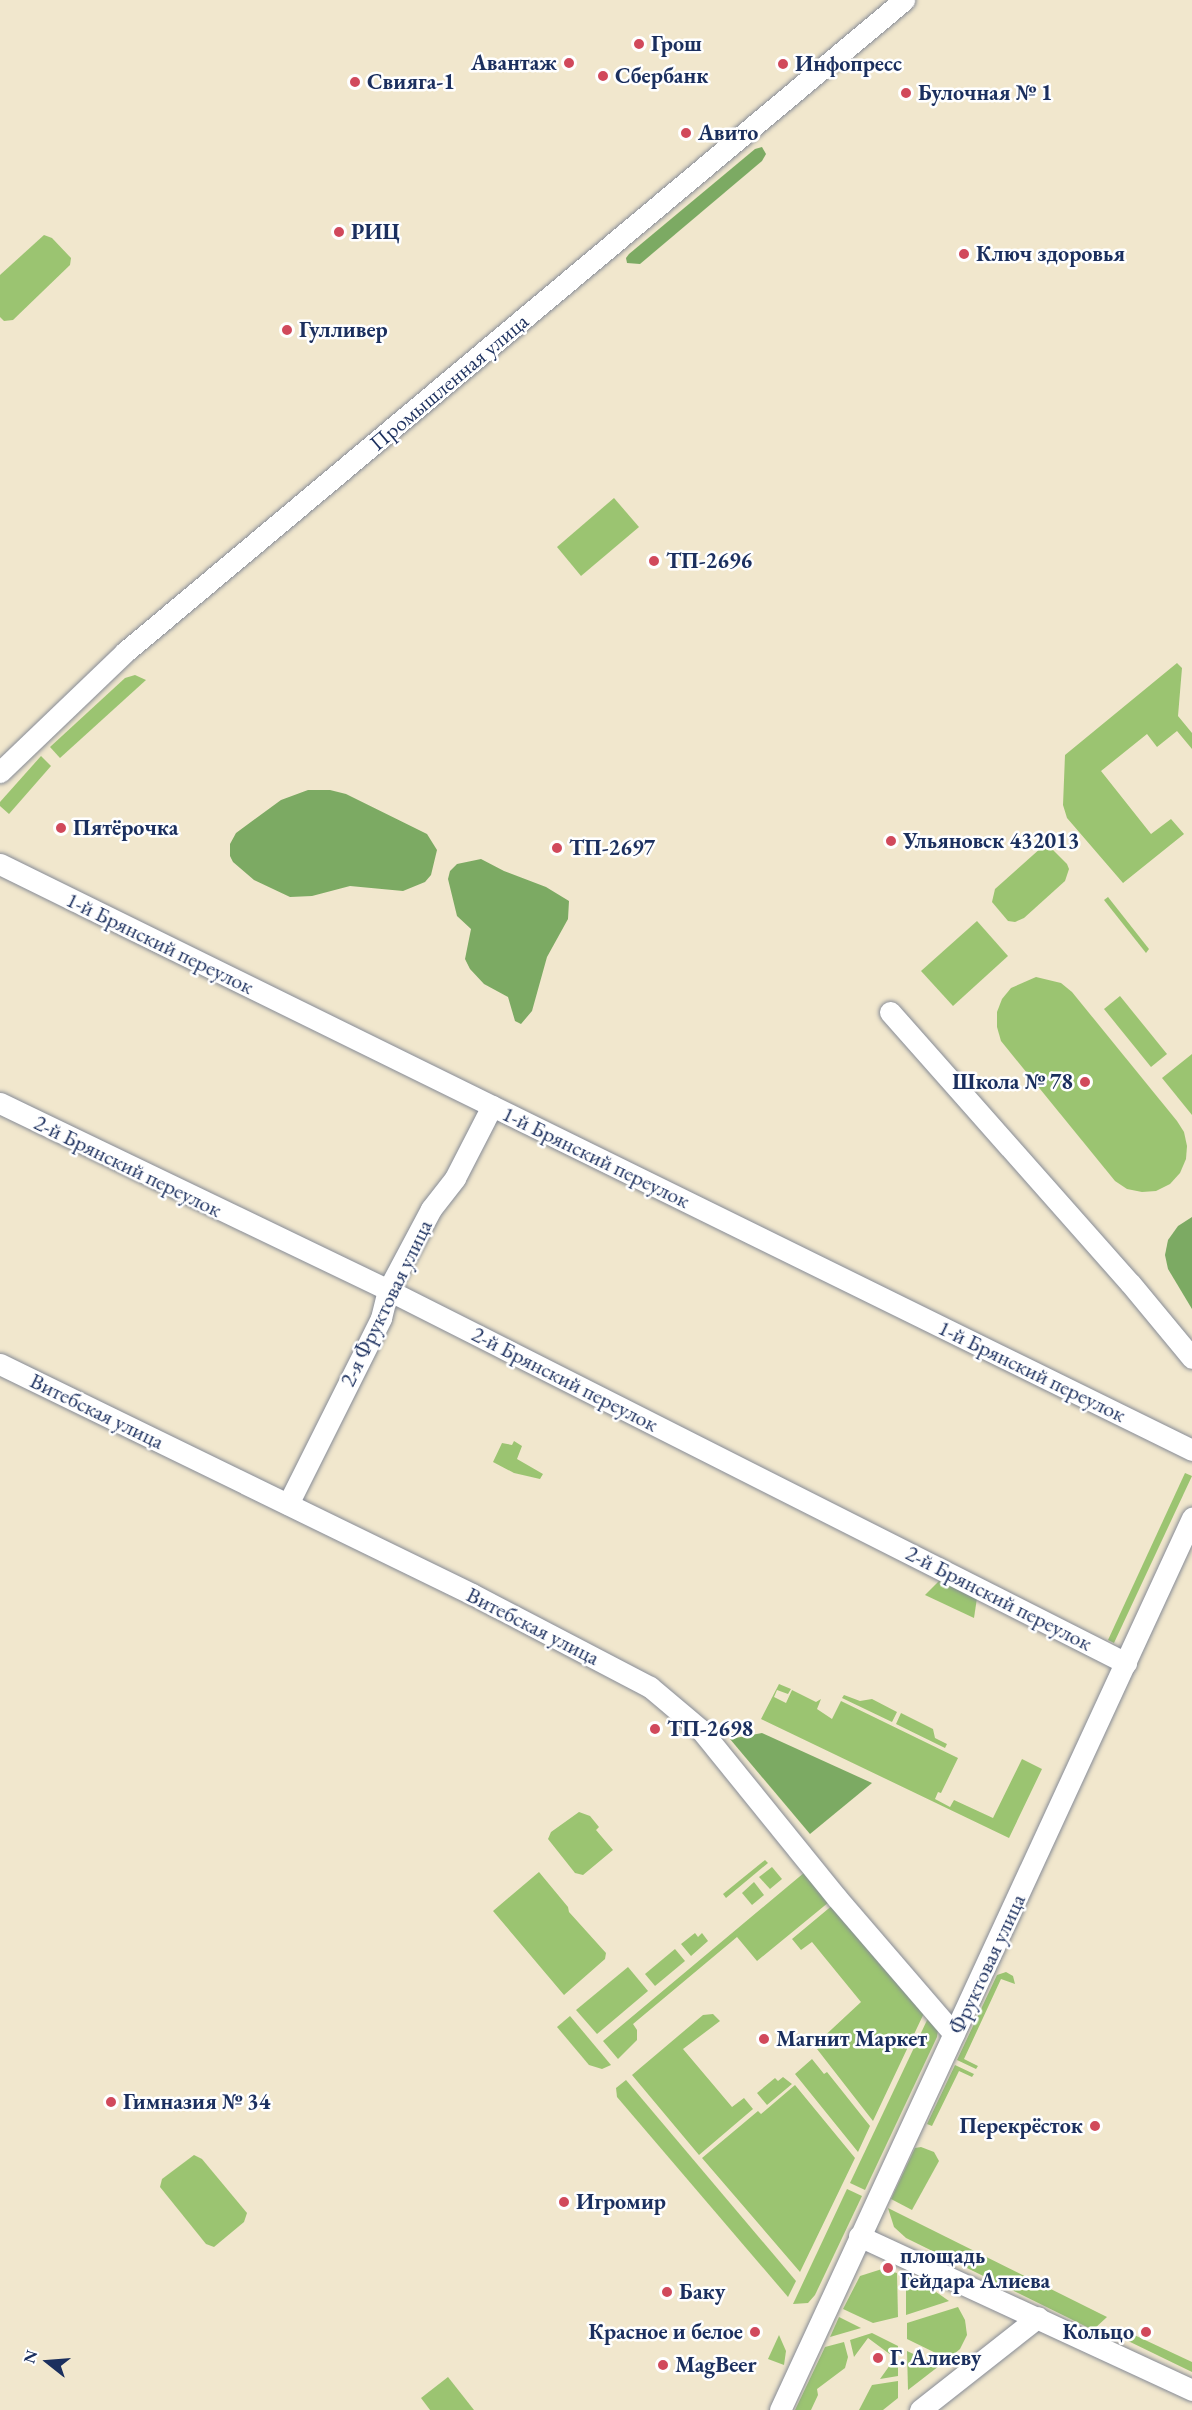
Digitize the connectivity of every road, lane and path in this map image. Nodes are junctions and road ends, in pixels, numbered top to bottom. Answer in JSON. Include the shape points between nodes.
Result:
{"nodes":[{"id":1,"x":904,"y":0,"type":"edge"},
{"id":2,"x":1,"y":768,"type":"edge"},
{"id":3,"x":0,"y":864,"type":"edge"},
{"id":4,"x":890,"y":1012,"type":"dead end"},
{"id":5,"x":0,"y":1103,"type":"edge"},
{"id":6,"x":492,"y":1106,"type":"junction"},
{"id":7,"x":388,"y":1290,"type":"junction"},
{"id":8,"x":1192,"y":1358,"type":"edge"},
{"id":9,"x":0,"y":1364,"type":"edge"},
{"id":10,"x":1192,"y":1449,"type":"edge"},
{"id":11,"x":288,"y":1504,"type":"junction"},
{"id":12,"x":1192,"y":1518,"type":"edge"},
{"id":13,"x":1126,"y":1663,"type":"junction"},
{"id":14,"x":954,"y":2034,"type":"junction"},
{"id":15,"x":859,"y":2236,"type":"junction"},
{"id":16,"x":1038,"y":2317,"type":"junction"},
{"id":17,"x":1192,"y":2390,"type":"edge"},
{"id":18,"x":780,"y":2410,"type":"edge"},
{"id":19,"x":920,"y":2410,"type":"edge"}],
"edges":[{"from":1,"to":2,"type":"street","name":"Промышленная улица","via":[[125,652]]},
{"from":3,"to":6,"type":"street","name":"1-й Брянский переулок"},
{"from":4,"to":8,"type":"street"},
{"from":5,"to":7,"type":"street","name":"2-й Брянский переулок"},
{"from":6,"to":7,"type":"street","name":"2-я Фруктовая улица","via":[[455,1178],[431,1209]]},
{"from":6,"to":10,"type":"street","name":"1-й Брянский переулок"},
{"from":7,"to":11,"type":"street","name":"2-я Фруктовая улица","via":[[381,1317]]},
{"from":7,"to":13,"type":"street","name":"2-й Брянский переулок"},
{"from":9,"to":11,"type":"street","name":"Витебская улица"},
{"from":11,"to":14,"type":"street","name":"Витебская улица","via":[[493,1605],[637,1680],[669,1701],[701,1730]]},
{"from":12,"to":13,"type":"street","name":"Фруктовая улица"},
{"from":13,"to":14,"type":"street","name":"Фруктовая улица"},
{"from":14,"to":15,"type":"street","name":"Фруктовая улица"},
{"from":15,"to":16,"type":"street"},
{"from":15,"to":18,"type":"street","name":"Фруктовая улица"},
{"from":16,"to":17,"type":"street"},
{"from":16,"to":19,"type":"street"}]}
